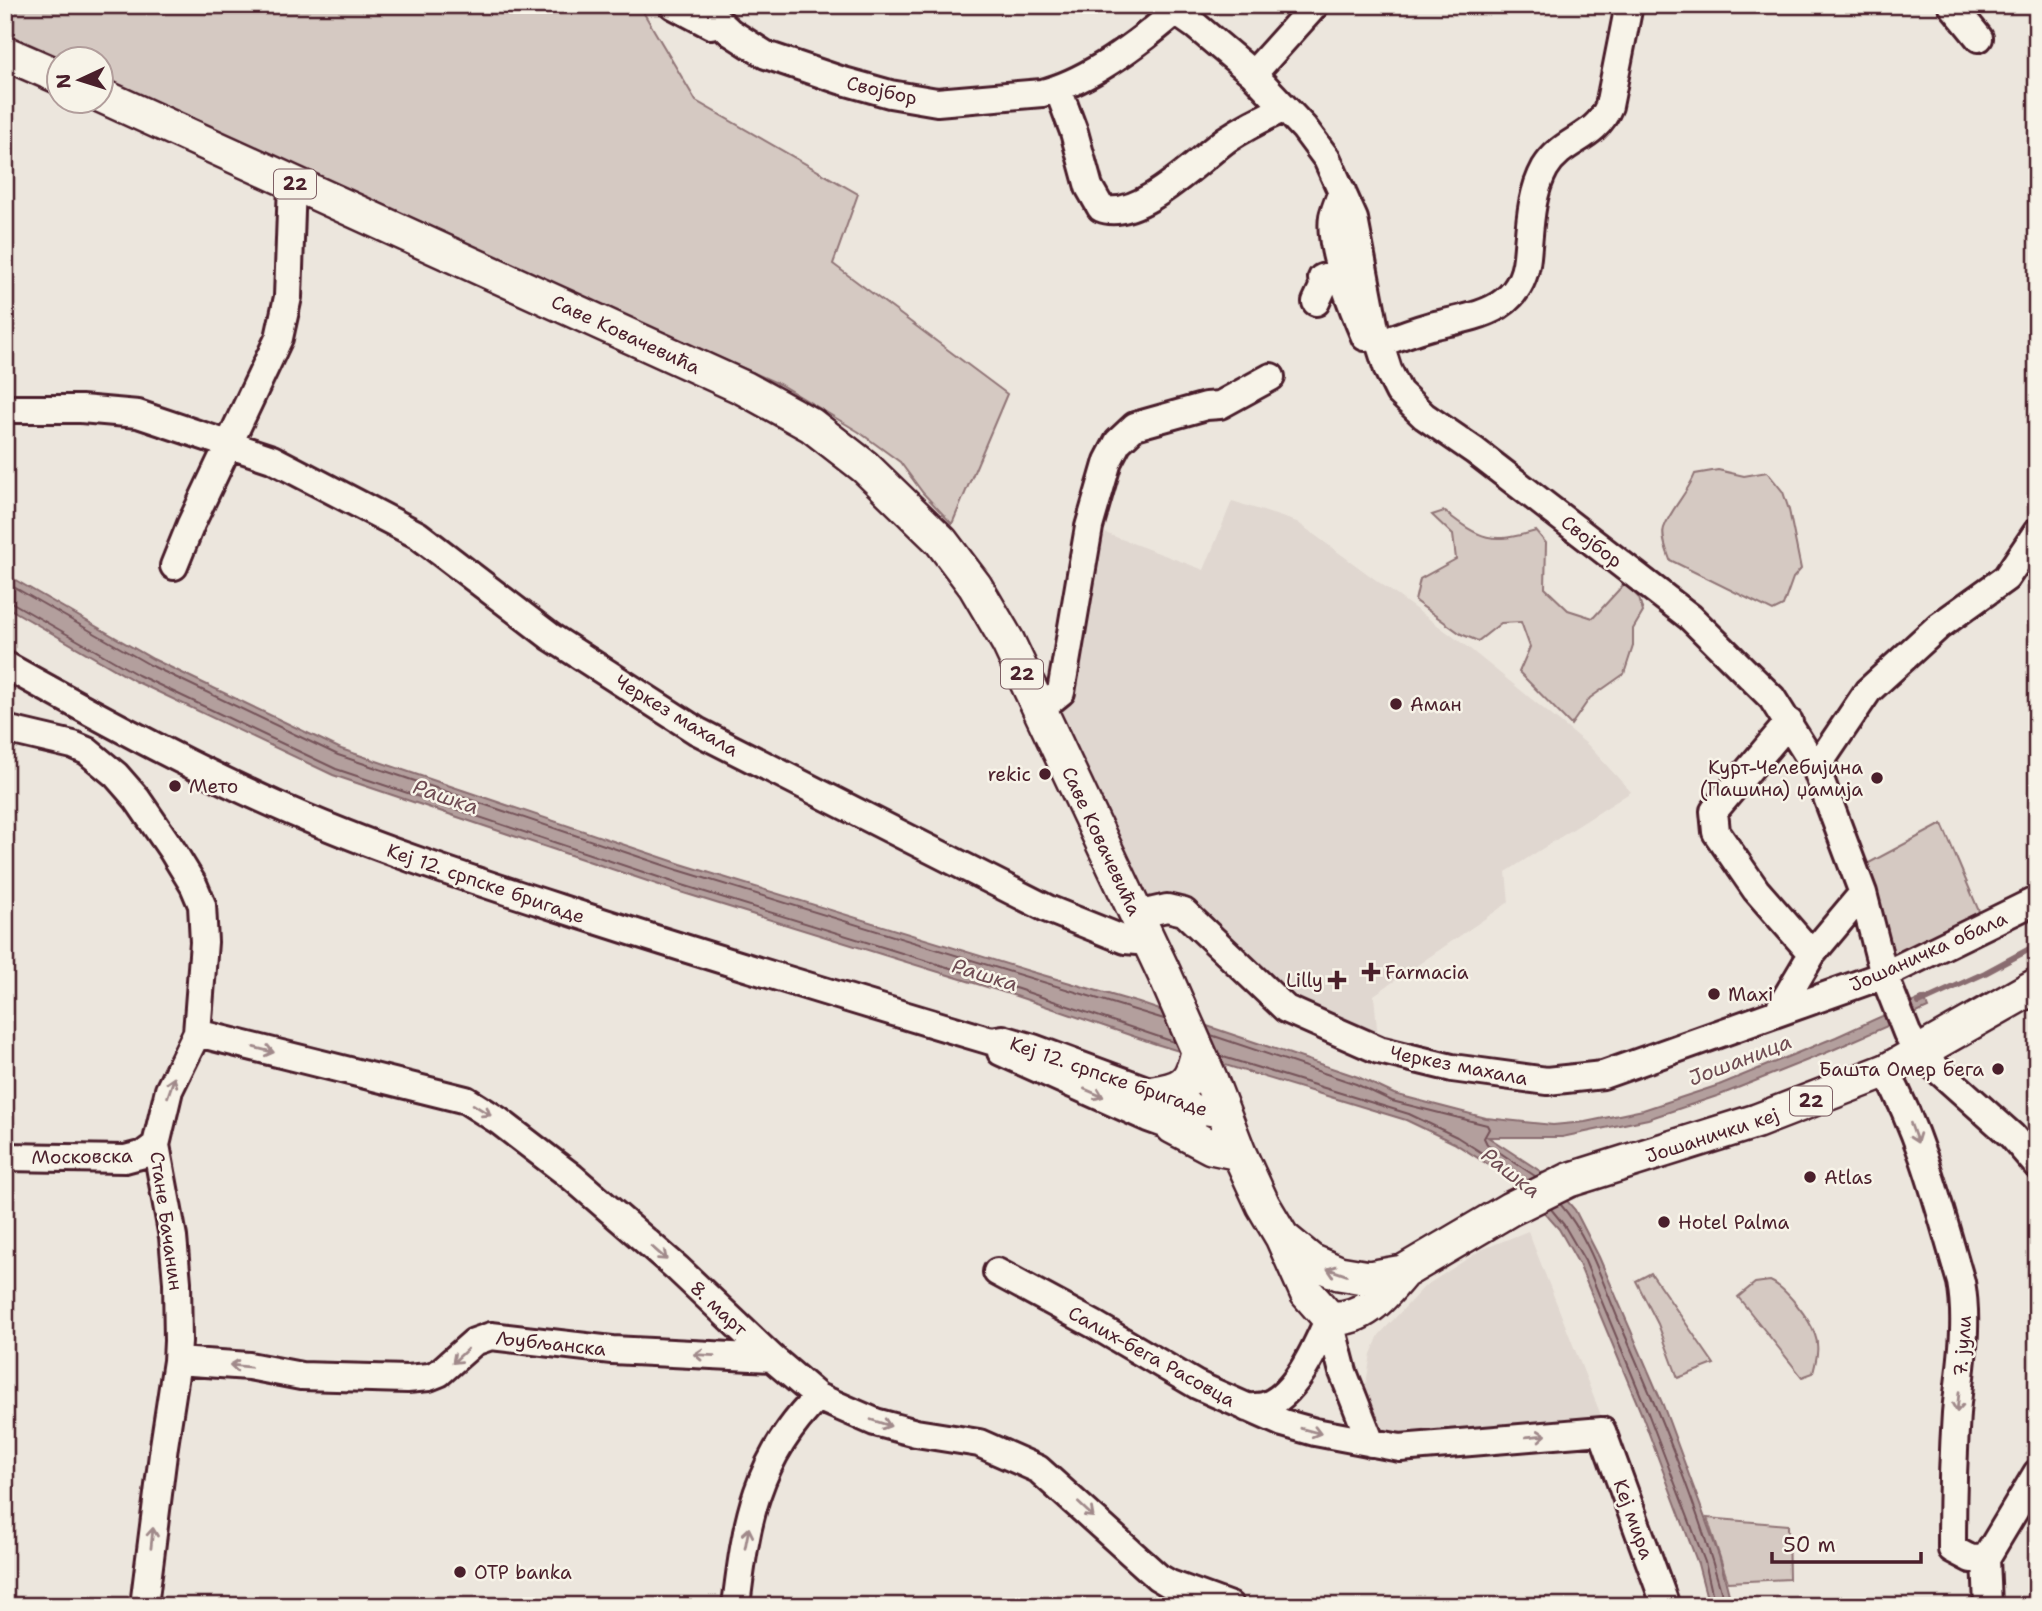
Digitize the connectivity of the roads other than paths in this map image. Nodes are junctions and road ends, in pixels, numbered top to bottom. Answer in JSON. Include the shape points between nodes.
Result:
{"nodes":[{"id":1,"x":673,"y":5,"type":"edge"},
{"id":2,"x":1315,"y":5,"type":"edge"},
{"id":3,"x":1629,"y":5,"type":"edge"},
{"id":4,"x":1952,"y":5,"type":"edge"},
{"id":5,"x":1171,"y":9,"type":"edge"},
{"id":6,"x":710,"y":14,"type":"edge"},
{"id":7,"x":1979,"y":38,"type":"dead end"},
{"id":8,"x":5,"y":54,"type":"edge"},
{"id":9,"x":46,"y":72,"type":"edge"},
{"id":10,"x":1253,"y":74,"type":"junction"},
{"id":11,"x":1058,"y":89,"type":"junction"},
{"id":12,"x":116,"y":102,"type":"edge"},
{"id":13,"x":1285,"y":108,"type":"junction"},
{"id":14,"x":292,"y":183,"type":"junction"},
{"id":15,"x":1342,"y":191,"type":"junction"},
{"id":16,"x":1342,"y":271,"type":"junction"},
{"id":17,"x":1316,"y":302,"type":"dead end"},
{"id":18,"x":1380,"y":344,"type":"junction"},
{"id":19,"x":1388,"y":370,"type":"junction"},
{"id":20,"x":1270,"y":377,"type":"dead end"},
{"id":21,"x":5,"y":409,"type":"edge"},
{"id":22,"x":229,"y":445,"type":"junction"},
{"id":23,"x":2037,"y":532,"type":"edge"},
{"id":24,"x":174,"y":566,"type":"dead end"},
{"id":25,"x":5,"y":665,"type":"edge"},
{"id":26,"x":1040,"y":709,"type":"junction"},
{"id":27,"x":1789,"y":722,"type":"junction"},
{"id":28,"x":5,"y":729,"type":"edge"},
{"id":29,"x":1816,"y":768,"type":"junction"},
{"id":30,"x":1863,"y":893,"type":"junction"},
{"id":31,"x":2037,"y":900,"type":"edge"},
{"id":32,"x":1142,"y":928,"type":"junction"},
{"id":33,"x":1812,"y":954,"type":"junction"},
{"id":34,"x":1884,"y":975,"type":"junction"},
{"id":35,"x":2037,"y":985,"type":"edge"},
{"id":36,"x":1777,"y":1013,"type":"junction"},
{"id":37,"x":197,"y":1033,"type":"junction"},
{"id":38,"x":991,"y":1041,"type":"junction"},
{"id":39,"x":1913,"y":1042,"type":"junction"},
{"id":40,"x":1886,"y":1071,"type":"junction"},
{"id":41,"x":1185,"y":1078,"type":"junction"},
{"id":42,"x":1223,"y":1114,"type":"junction"},
{"id":43,"x":1173,"y":1127,"type":"junction"},
{"id":44,"x":156,"y":1145,"type":"junction"},
{"id":45,"x":1239,"y":1153,"type":"junction"},
{"id":46,"x":5,"y":1157,"type":"edge"},
{"id":47,"x":2037,"y":1165,"type":"edge"},
{"id":48,"x":1282,"y":1237,"type":"junction"},
{"id":49,"x":998,"y":1272,"type":"dead end"},
{"id":50,"x":1403,"y":1272,"type":"junction"},
{"id":51,"x":1329,"y":1318,"type":"junction"},
{"id":52,"x":772,"y":1358,"type":"junction"},
{"id":53,"x":177,"y":1362,"type":"junction"},
{"id":54,"x":818,"y":1397,"type":"junction"},
{"id":55,"x":1247,"y":1408,"type":"junction"},
{"id":56,"x":1602,"y":1431,"type":"joint"},
{"id":57,"x":1371,"y":1443,"type":"junction"},
{"id":58,"x":2037,"y":1473,"type":"edge"},
{"id":59,"x":1986,"y":1558,"type":"junction"},
{"id":60,"x":144,"y":1606,"type":"edge"},
{"id":61,"x":736,"y":1606,"type":"edge"},
{"id":62,"x":1230,"y":1606,"type":"edge"},
{"id":63,"x":1666,"y":1606,"type":"edge"},
{"id":64,"x":1988,"y":1606,"type":"edge"}],
"edges":[{"from":1,"to":6,"type":"street","name":"Својбор","via":[[711,24]]},
{"from":2,"to":10,"type":"street"},
{"from":3,"to":18,"type":"street","via":[[1604,119],[1558,152],[1540,179],[1527,267],[1515,291],[1493,310]]},
{"from":4,"to":7,"type":"street"},
{"from":5,"to":10,"type":"street","name":"Својбор"},
{"from":5,"to":11,"type":"street","name":"Својбор","via":[[1124,52]]},
{"from":6,"to":11,"type":"street","name":"Својбор","via":[[766,55],[911,99],[954,102]]},
{"from":8,"to":9,"type":"main road"},
{"from":10,"to":13,"type":"street","name":"Својбор"},
{"from":11,"to":13,"type":"street","via":[[1089,187],[1101,208],[1112,211],[1139,203],[1226,140]]},
{"from":12,"to":14,"type":"main road","name":"Саве Ковачевића","number":"22"},
{"from":13,"to":15,"type":"street","name":"Својбор","via":[[1317,144]]},
{"from":14,"to":22,"type":"street","via":[[288,297],[279,338]]},
{"from":14,"to":26,"type":"main road","name":"Саве Ковачевића","number":"22","via":[[662,349],[811,425],[919,517],[953,556],[992,615]]},
{"from":15,"to":16,"type":"street","name":"Својбор","via":[[1333,227]]},
{"from":15,"to":18,"type":"street","name":"Својбор","via":[[1354,219]]},
{"from":16,"to":17,"type":"street","via":[[1322,278]]},
{"from":16,"to":19,"type":"street","name":"Својбор","via":[[1368,345]]},
{"from":18,"to":19,"type":"street","name":"Својбор"},
{"from":19,"to":27,"type":"street","name":"Својбор","via":[[1399,392],[1424,416],[1690,617],[1772,698]]},
{"from":20,"to":26,"type":"street","via":[[1220,405],[1135,426],[1118,442],[1088,527],[1061,692]]},
{"from":21,"to":22,"type":"street","name":"Черкез махала","via":[[138,414]]},
{"from":22,"to":24,"type":"street"},
{"from":22,"to":32,"type":"street","name":"Черкез махала","via":[[272,459],[418,535],[551,636],[697,731],[1048,909],[1125,940]]},
{"from":23,"to":29,"type":"street","via":[[2006,578],[1939,626],[1868,691]]},
{"from":25,"to":38,"type":"street","name":"Кеј 12. српске бригаде","via":[[244,790],[363,840],[592,919]]},
{"from":26,"to":32,"type":"main road","name":"Саве Ковачевића","number":"22"},
{"from":27,"to":29,"type":"street","name":"Својбор"},
{"from":27,"to":33,"type":"street","via":[[1714,811],[1716,832],[1756,890]]},
{"from":28,"to":37,"type":"street","name":"Стане Бачанин","via":[[87,751],[127,786],[172,850],[202,905]]},
{"from":29,"to":30,"type":"street","name":"Својбор"},
{"from":30,"to":33,"type":"street"},
{"from":30,"to":34,"type":"street","name":"Својбор"},
{"from":31,"to":34,"type":"street","name":"Јошаничка обала"},
{"from":32,"to":36,"type":"street","name":"Черкез махала","via":[[1167,908],[1184,912],[1286,1009],[1379,1050],[1452,1068],[1547,1081],[1603,1075]]},
{"from":32,"to":41,"type":"main road","name":"Саве Ковачевића","number":"22","via":[[1164,973]]},
{"from":33,"to":36,"type":"street"},
{"from":34,"to":36,"type":"street","name":"Јошаничка обала"},
{"from":34,"to":39,"type":"street","name":"Својбор"},
{"from":35,"to":39,"type":"main road","name":"Јошанички кеј","number":"22"},
{"from":44,"to":37,"type":"street","name":"Стане Бачанин","one_way":true,"via":[[174,1078]]},
{"from":37,"to":52,"type":"street","name":"8. март","one_way":true,"via":[[466,1100],[572,1177]]},
{"from":38,"to":41,"type":"street","name":"Кеј 12. српске бригаде","via":[[1003,1039]]},
{"from":38,"to":43,"type":"street","name":"Кеј 12. српске бригаде","one_way":true,"via":[[1024,1063]]},
{"from":39,"to":40,"type":"main road","name":"Јошанички кеј","number":"22"},
{"from":39,"to":47,"type":"street"},
{"from":40,"to":50,"type":"main road","name":"Јошанички кеј","number":"22","via":[[1757,1121],[1569,1180]]},
{"from":40,"to":59,"type":"street","name":"7. јули","one_way":true,"via":[[1929,1175],[1964,1299],[1952,1549],[1972,1559]]},
{"from":41,"to":42,"type":"main road","number":"22"},
{"from":41,"to":42,"type":"street","name":"Кеј 12. српске бригаде","via":[[1203,1111]]},
{"from":42,"to":43,"type":"street","name":"Кеј 12. српске бригаде"},
{"from":42,"to":45,"type":"main road","number":"22"},
{"from":43,"to":45,"type":"main road","via":[[1211,1147]]},
{"from":44,"to":46,"type":"street","name":"Московска","via":[[144,1154],[125,1158]]},
{"from":44,"to":53,"type":"street","name":"Стане Бачанин","via":[[176,1271]]},
{"from":45,"to":48,"type":"main road","number":"22"},
{"from":50,"to":48,"type":"main road","number":"22","one_way":true,"via":[[1369,1278],[1339,1273],[1311,1261]]},
{"from":48,"to":51,"type":"main road","number":"22","via":[[1307,1293]]},
{"from":49,"to":55,"type":"street","name":"Салих-бега Расовца","via":[[1197,1385]]},
{"from":50,"to":51,"type":"main road","number":"22","via":[[1362,1312]]},
{"from":51,"to":55,"type":"street","via":[[1298,1378],[1266,1405]]},
{"from":51,"to":57,"type":"street","via":[[1343,1372]]},
{"from":52,"to":53,"type":"street","name":"Љубљанска","one_way":true,"via":[[612,1350],[491,1336],[474,1342],[439,1373],[407,1379],[301,1376],[249,1366]]},
{"from":52,"to":54,"type":"street","name":"8. март"},
{"from":60,"to":53,"type":"street","name":"Стане Бачанин","one_way":true},
{"from":61,"to":54,"type":"street","one_way":true,"via":[[758,1490],[775,1449]]},
{"from":54,"to":62,"type":"street","name":"8. март","one_way":true,"via":[[875,1422],[978,1443],[1038,1469],[1158,1577]]},
{"from":55,"to":57,"type":"street","name":"Салих-бега Расовца","one_way":true,"via":[[1304,1429]]},
{"from":57,"to":56,"type":"street","name":"Салих-бега Расовца","one_way":true,"via":[[1414,1448]]},
{"from":56,"to":63,"type":"street","name":"Кеј мира"},
{"from":58,"to":59,"type":"street"},
{"from":59,"to":64,"type":"street"}]}
